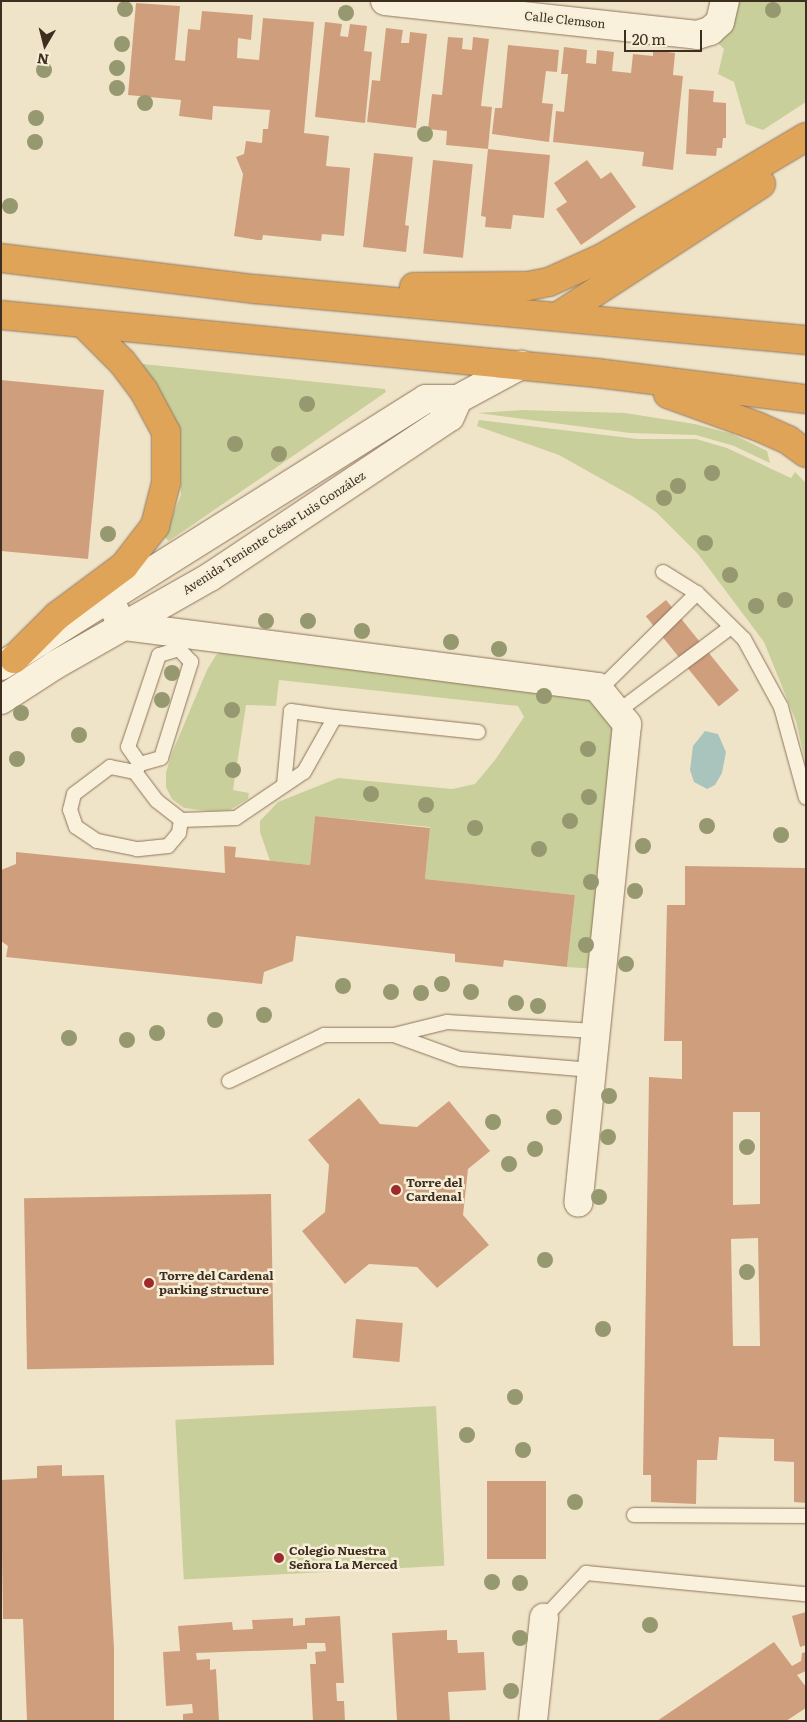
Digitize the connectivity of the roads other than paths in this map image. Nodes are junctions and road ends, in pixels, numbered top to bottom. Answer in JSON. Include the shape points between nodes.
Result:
{"nodes":[{"id":1,"x":385,"y":1,"type":"edge"},
{"id":2,"x":725,"y":1,"type":"edge"},
{"id":3,"x":806,"y":137,"type":"edge"},
{"id":4,"x":806,"y":145,"type":"edge"},
{"id":5,"x":1,"y":258,"type":"edge"},
{"id":6,"x":255,"y":289,"type":"junction"},
{"id":7,"x":1,"y":315,"type":"edge"},
{"id":8,"x":560,"y":315,"type":"junction"},
{"id":9,"x":84,"y":324,"type":"junction"},
{"id":10,"x":806,"y":340,"type":"edge"},
{"id":11,"x":520,"y":365,"type":"junction"},
{"id":12,"x":597,"y":373,"type":"junction"},
{"id":13,"x":458,"y":399,"type":"junction"},
{"id":14,"x":806,"y":399,"type":"edge"},
{"id":15,"x":806,"y":453,"type":"edge"},
{"id":16,"x":663,"y":572,"type":"dead end"},
{"id":17,"x":697,"y":594,"type":"junction"},
{"id":18,"x":110,"y":601,"type":"junction"},
{"id":19,"x":123,"y":626,"type":"junction"},
{"id":20,"x":730,"y":627,"type":"junction"},
{"id":21,"x":182,"y":641,"type":"junction"},
{"id":22,"x":8,"y":663,"type":"edge"},
{"id":23,"x":599,"y":690,"type":"junction"},
{"id":24,"x":1,"y":700,"type":"edge"},
{"id":25,"x":617,"y":712,"type":"junction"},
{"id":26,"x":334,"y":716,"type":"junction"},
{"id":27,"x":478,"y":732,"type":"dead end"},
{"id":28,"x":137,"y":768,"type":"junction"},
{"id":29,"x":284,"y":785,"type":"junction"},
{"id":30,"x":806,"y":798,"type":"edge"},
{"id":31,"x":181,"y":820,"type":"junction"},
{"id":32,"x":596,"y":1031,"type":"junction"},
{"id":33,"x":394,"y":1035,"type":"junction"},
{"id":34,"x":592,"y":1070,"type":"junction"},
{"id":35,"x":229,"y":1081,"type":"dead end"},
{"id":36,"x":578,"y":1203,"type":"dead end"},
{"id":37,"x":634,"y":1515,"type":"dead end"},
{"id":38,"x":806,"y":1516,"type":"edge"},
{"id":39,"x":806,"y":1594,"type":"edge"},
{"id":40,"x":544,"y":1618,"type":"joint"},
{"id":41,"x":533,"y":1721,"type":"edge"}],
"edges":[{"from":1,"to":2,"type":"street","name":"Calle Clemson","via":[[697,35],[710,31],[720,22]]},
{"from":3,"to":6,"type":"highway","via":[[602,258],[549,282],[528,286]]},
{"from":4,"to":8,"type":"highway","via":[[770,178]]},
{"from":5,"to":6,"type":"highway"},
{"from":6,"to":8,"type":"highway"},
{"from":7,"to":9,"type":"highway"},
{"from":8,"to":10,"type":"highway"},
{"from":9,"to":11,"type":"highway"},
{"from":9,"to":22,"type":"highway","via":[[139,384],[166,432],[166,483],[155,526],[124,566],[57,616]]},
{"from":11,"to":12,"type":"highway"},
{"from":11,"to":13,"type":"street","name":"Avenida Teniente César Luis González"},
{"from":12,"to":14,"type":"highway"},
{"from":12,"to":15,"type":"highway","via":[[718,411],[788,440]]},
{"from":13,"to":18,"type":"street","name":"Avenida Teniente César Luis González","via":[[426,399]]},
{"from":13,"to":19,"type":"street","name":"Avenida Teniente César Luis González","via":[[450,416],[442,422],[210,578]]},
{"from":16,"to":17,"type":"lane"},
{"from":17,"to":20,"type":"lane"},
{"from":17,"to":23,"type":"lane"},
{"from":18,"to":19,"type":"street"},
{"from":18,"to":22,"type":"street","name":"Avenida Teniente César Luis González"},
{"from":19,"to":21,"type":"street"},
{"from":19,"to":24,"type":"street","name":"Avenida Teniente César Luis González"},
{"from":20,"to":25,"type":"lane"},
{"from":20,"to":30,"type":"lane","via":[[744,639],[781,707]]},
{"from":21,"to":23,"type":"street","via":[[597,687]]},
{"from":21,"to":28,"type":"lane","via":[[159,655],[128,747]]},
{"from":21,"to":28,"type":"lane","via":[[190,662],[160,758]]},
{"from":23,"to":25,"type":"street"},
{"from":25,"to":32,"type":"street","via":[[627,724]]},
{"from":26,"to":27,"type":"lane"},
{"from":26,"to":29,"type":"lane","via":[[304,772]]},
{"from":26,"to":29,"type":"lane","via":[[291,711]]},
{"from":28,"to":31,"type":"lane","via":[[157,801]]},
{"from":28,"to":31,"type":"lane","via":[[110,767],[74,794],[70,810],[76,827],[97,841],[137,849],[168,846],[178,833]]},
{"from":29,"to":31,"type":"lane","via":[[236,818]]},
{"from":32,"to":33,"type":"lane","via":[[447,1022]]},
{"from":32,"to":34,"type":"street"},
{"from":33,"to":34,"type":"lane","via":[[460,1059]]},
{"from":33,"to":35,"type":"lane","via":[[324,1035]]},
{"from":34,"to":36,"type":"street"},
{"from":37,"to":38,"type":"lane"},
{"from":39,"to":40,"type":"lane","via":[[586,1573]]},
{"from":40,"to":41,"type":"street"}]}
